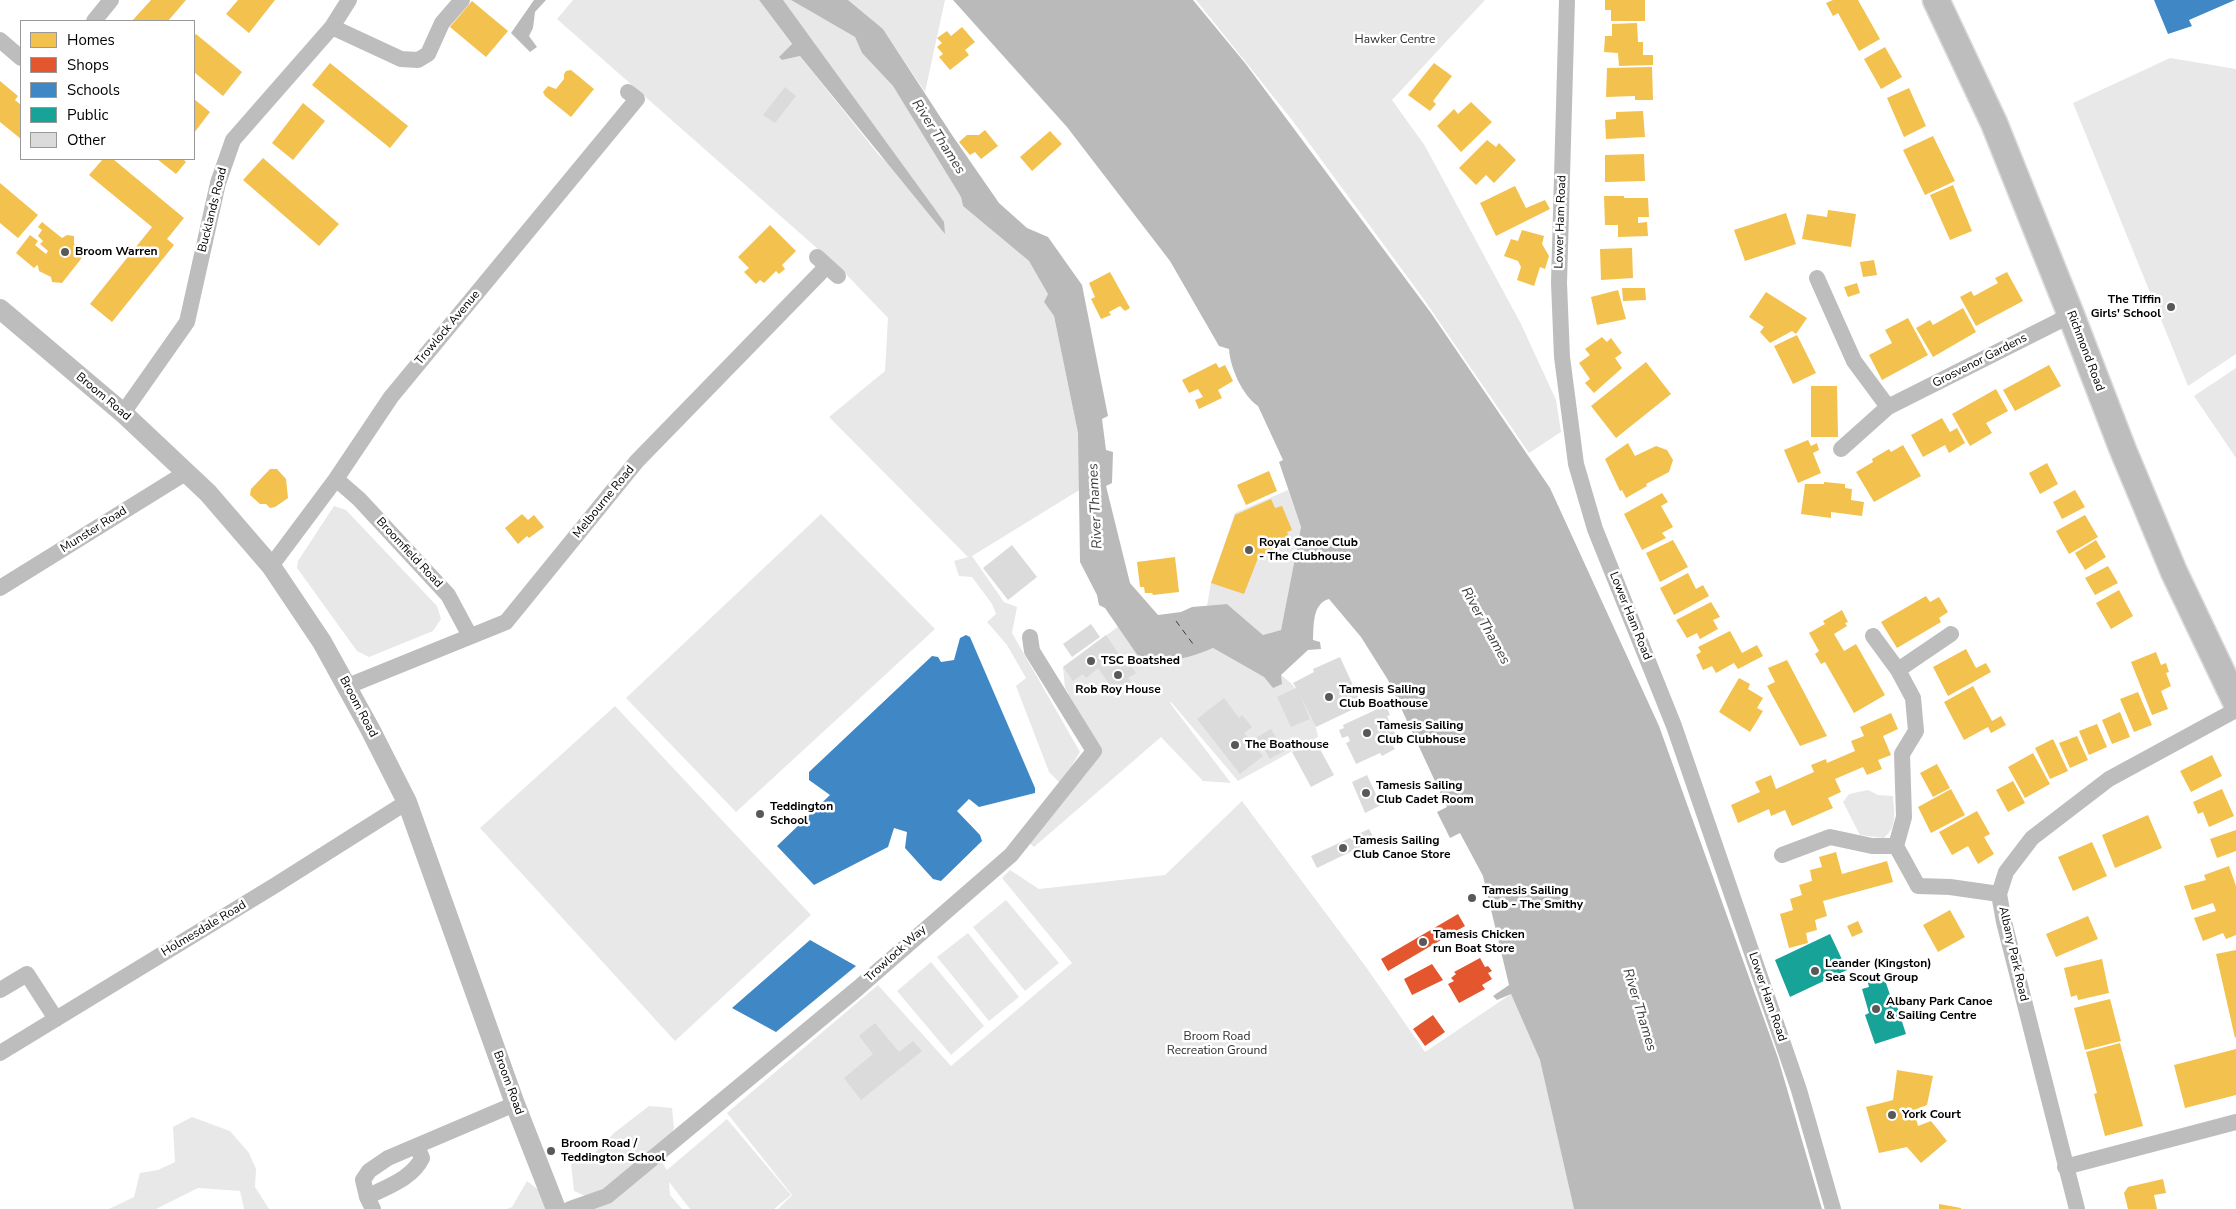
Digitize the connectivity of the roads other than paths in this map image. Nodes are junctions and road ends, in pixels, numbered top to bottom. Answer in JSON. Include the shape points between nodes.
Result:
{"nodes":[{"id":1,"x":111,"y":0,"type":"edge"},
{"id":2,"x":349,"y":0,"type":"edge"},
{"id":3,"x":462,"y":0,"type":"edge"},
{"id":4,"x":1567,"y":0,"type":"edge"},
{"id":5,"x":1936,"y":0,"type":"edge"},
{"id":6,"x":95,"y":20,"type":"edge"},
{"id":7,"x":332,"y":27,"type":"junction"},
{"id":8,"x":0,"y":40,"type":"edge"},
{"id":9,"x":20,"y":57,"type":"edge"},
{"id":10,"x":637,"y":99,"type":"dead end"},
{"id":11,"x":827,"y":266,"type":"dead end"},
{"id":12,"x":1817,"y":278,"type":"dead end"},
{"id":13,"x":0,"y":309,"type":"edge"},
{"id":14,"x":2071,"y":315,"type":"junction"},
{"id":15,"x":1888,"y":407,"type":"junction"},
{"id":16,"x":123,"y":413,"type":"junction"},
{"id":17,"x":1841,"y":449,"type":"dead end"},
{"id":18,"x":187,"y":472,"type":"junction"},
{"id":19,"x":336,"y":479,"type":"junction"},
{"id":20,"x":271,"y":566,"type":"junction"},
{"id":21,"x":0,"y":588,"type":"edge"},
{"id":22,"x":1951,"y":634,"type":"dead end"},
{"id":23,"x":470,"y":636,"type":"junction"},
{"id":24,"x":1873,"y":636,"type":"dead end"},
{"id":25,"x":1030,"y":637,"type":"dead end"},
{"id":26,"x":1898,"y":670,"type":"junction"},
{"id":27,"x":348,"y":686,"type":"junction"},
{"id":28,"x":2236,"y":702,"type":"edge"},
{"id":29,"x":2236,"y":710,"type":"edge"},
{"id":30,"x":407,"y":802,"type":"junction"},
{"id":31,"x":1896,"y":846,"type":"junction"},
{"id":32,"x":1782,"y":855,"type":"dead end"},
{"id":33,"x":1999,"y":894,"type":"junction"},
{"id":34,"x":0,"y":990,"type":"edge"},
{"id":35,"x":56,"y":1019,"type":"junction"},
{"id":36,"x":0,"y":1053,"type":"edge"},
{"id":37,"x":515,"y":1104,"type":"junction"},
{"id":38,"x":2236,"y":1122,"type":"edge"},
{"id":39,"x":417,"y":1146,"type":"junction"},
{"id":40,"x":2065,"y":1167,"type":"junction"},
{"id":41,"x":370,"y":1203,"type":"edge"},
{"id":42,"x":556,"y":1209,"type":"edge"},
{"id":43,"x":570,"y":1209,"type":"edge"},
{"id":44,"x":1833,"y":1209,"type":"edge"},
{"id":45,"x":2077,"y":1209,"type":"edge"}],
"edges":[{"from":1,"to":6,"type":"street"},
{"from":2,"to":7,"type":"street","name":"Bucklands Road"},
{"from":3,"to":7,"type":"street","via":[[442,22],[428,54],[418,60],[401,59]]},
{"from":4,"to":44,"type":"street","name":"Lower Ham Road","via":[[1559,283],[1562,358],[1576,464],[1595,529],[1669,712],[1799,1090]]},
{"from":5,"to":14,"type":"main road","name":"Richmond Road","via":[[1994,123]]},
{"from":7,"to":16,"type":"street","name":"Bucklands Road","via":[[233,140],[218,183],[187,322]]},
{"from":8,"to":9,"type":"street"},
{"from":10,"to":19,"type":"street","name":"Trowlock Avenue","via":[[391,398]]},
{"from":11,"to":23,"type":"street","name":"Melbourne Road","via":[[637,461],[506,622]]},
{"from":12,"to":15,"type":"street","via":[[1854,361]]},
{"from":13,"to":16,"type":"street","name":"Broom Road"},
{"from":14,"to":15,"type":"street","name":"Grosvenor Gardens"},
{"from":14,"to":28,"type":"main road","name":"Richmond Road","via":[[2170,563]]},
{"from":15,"to":17,"type":"street","name":"Grosvenor Gardens"},
{"from":16,"to":18,"type":"street","name":"Broom Road"},
{"from":18,"to":20,"type":"street","name":"Broom Road"},
{"from":18,"to":21,"type":"street","name":"Munster Road"},
{"from":19,"to":20,"type":"street","name":"Trowlock Avenue"},
{"from":19,"to":23,"type":"street","name":"Broomfield Road","via":[[359,499],[448,595]]},
{"from":20,"to":27,"type":"street","name":"Broom Road"},
{"from":22,"to":26,"type":"street"},
{"from":23,"to":27,"type":"street","name":"Melbourne Road"},
{"from":24,"to":26,"type":"street"},
{"from":25,"to":43,"type":"street","name":"Trowlock Way","via":[[1032,651],[1094,751],[1011,855],[857,989],[608,1196]]},
{"from":26,"to":31,"type":"street","via":[[1913,698],[1916,731],[1902,754],[1904,817]]},
{"from":27,"to":30,"type":"street","name":"Broom Road"},
{"from":29,"to":33,"type":"street","name":"Albany Park Road","via":[[2109,779],[2032,838],[2006,872]]},
{"from":30,"to":35,"type":"street","name":"Holmesdale Road"},
{"from":30,"to":37,"type":"street","name":"Broom Road"},
{"from":31,"to":32,"type":"street","via":[[1872,846],[1830,837]]},
{"from":31,"to":33,"type":"street","via":[[1918,886]]},
{"from":33,"to":40,"type":"street","name":"Albany Park Road"},
{"from":34,"to":35,"type":"street","via":[[27,974]]},
{"from":35,"to":36,"type":"street","name":"Holmesdale Road"},
{"from":37,"to":39,"type":"street"},
{"from":37,"to":42,"type":"street","name":"Broom Road"},
{"from":38,"to":40,"type":"street"},
{"from":39,"to":41,"type":"street","via":[[422,1158],[418,1166]]},
{"from":39,"to":41,"type":"street","via":[[388,1158],[369,1171],[363,1180]]},
{"from":40,"to":45,"type":"street","name":"Albany Park Road"}]}
